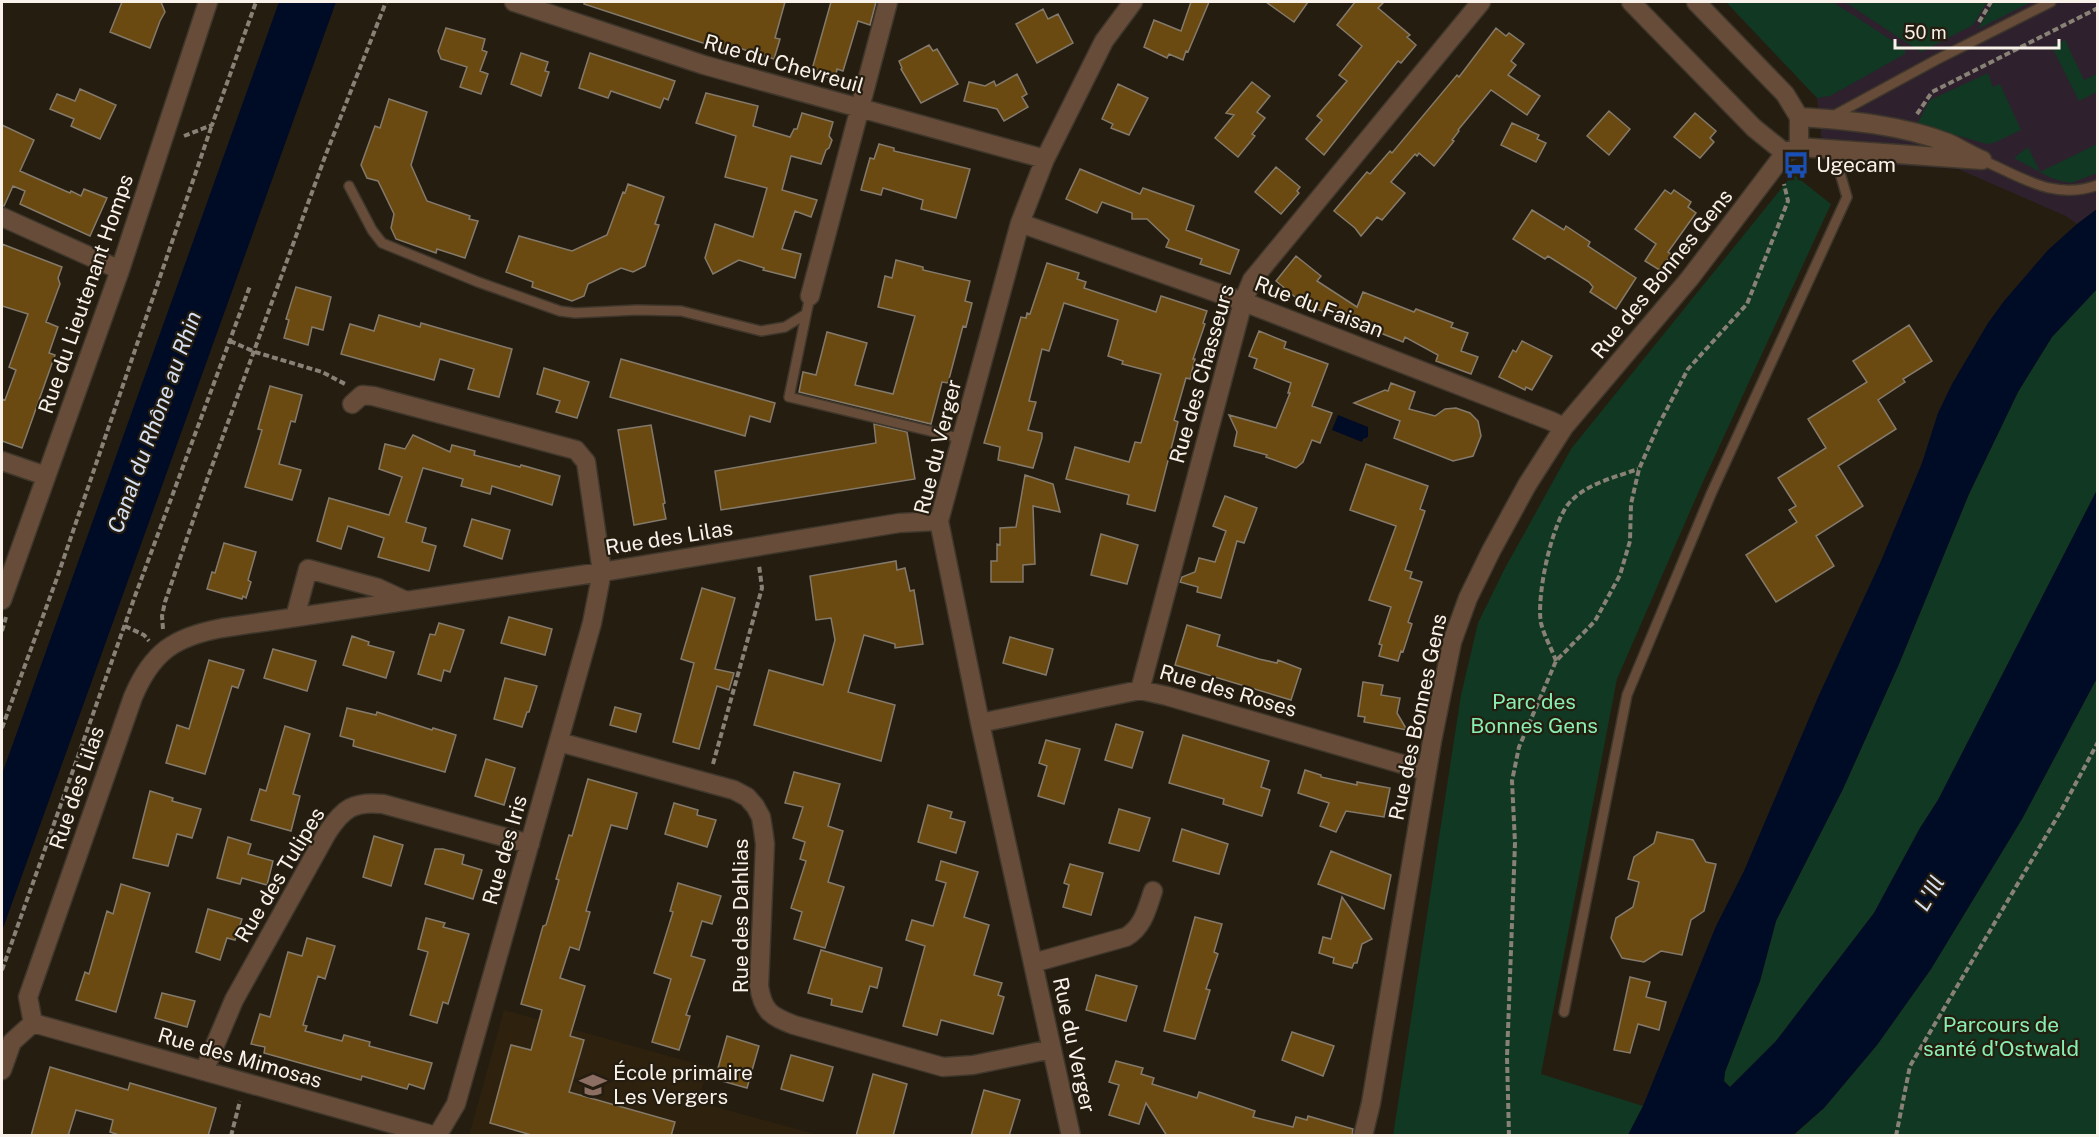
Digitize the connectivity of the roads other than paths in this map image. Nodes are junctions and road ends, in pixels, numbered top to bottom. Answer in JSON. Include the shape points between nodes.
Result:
{"nodes":[{"id":1,"x":208,"y":2,"type":"edge"},
{"id":2,"x":514,"y":2,"type":"edge"},
{"id":3,"x":888,"y":2,"type":"edge"},
{"id":4,"x":1133,"y":2,"type":"edge"},
{"id":5,"x":1481,"y":2,"type":"edge"},
{"id":6,"x":1630,"y":2,"type":"edge"},
{"id":7,"x":1696,"y":2,"type":"edge"},
{"id":8,"x":2051,"y":2,"type":"edge"},
{"id":9,"x":860,"y":109,"type":"junction"},
{"id":10,"x":1799,"y":117,"type":"junction"},
{"id":11,"x":1828,"y":118,"type":"junction"},
{"id":12,"x":1833,"y":149,"type":"junction"},
{"id":13,"x":1792,"y":150,"type":"junction"},
{"id":14,"x":1045,"y":159,"type":"junction"},
{"id":15,"x":1982,"y":160,"type":"junction"},
{"id":16,"x":2097,"y":185,"type":"edge"},
{"id":17,"x":349,"y":186,"type":"dead end"},
{"id":18,"x":2,"y":217,"type":"edge"},
{"id":19,"x":1020,"y":223,"type":"junction"},
{"id":20,"x":120,"y":270,"type":"junction"},
{"id":21,"x":810,"y":296,"type":"joint"},
{"id":22,"x":1243,"y":302,"type":"junction"},
{"id":23,"x":806,"y":314,"type":"junction"},
{"id":24,"x":357,"y":400,"type":"road end"},
{"id":25,"x":1564,"y":427,"type":"junction"},
{"id":26,"x":963,"y":439,"type":"junction"},
{"id":27,"x":2,"y":461,"type":"edge"},
{"id":28,"x":46,"y":476,"type":"junction"},
{"id":29,"x":939,"y":521,"type":"junction"},
{"id":30,"x":602,"y":572,"type":"junction"},
{"id":31,"x":2,"y":600,"type":"edge"},
{"id":32,"x":405,"y":601,"type":"junction"},
{"id":33,"x":295,"y":616,"type":"junction"},
{"id":34,"x":1140,"y":690,"type":"junction"},
{"id":35,"x":980,"y":723,"type":"junction"},
{"id":36,"x":559,"y":742,"type":"junction"},
{"id":37,"x":1426,"y":771,"type":"junction"},
{"id":38,"x":530,"y":844,"type":"junction"},
{"id":39,"x":1153,"y":891,"type":"dead end"},
{"id":40,"x":1033,"y":963,"type":"junction"},
{"id":41,"x":1564,"y":1012,"type":"dead end"},
{"id":42,"x":33,"y":1023,"type":"junction"},
{"id":43,"x":1053,"y":1049,"type":"junction"},
{"id":44,"x":2,"y":1070,"type":"edge"},
{"id":45,"x":204,"y":1071,"type":"junction"},
{"id":46,"x":1371,"y":1103,"type":"junction"},
{"id":47,"x":436,"y":1136,"type":"edge"},
{"id":48,"x":1071,"y":1136,"type":"edge"},
{"id":49,"x":1363,"y":1136,"type":"edge"},
{"id":50,"x":1371,"y":1136,"type":"edge"}],
"edges":[{"from":1,"to":20,"type":"street","name":"Rue du Lieutenant Homps"},
{"from":2,"to":9,"type":"street","name":"Rue du Chevreuil","via":[[704,65]]},
{"from":3,"to":9,"type":"street"},
{"from":4,"to":14,"type":"street","name":"Rue du Verger","via":[[1104,41]]},
{"from":5,"to":22,"type":"street","name":"Rue des Chasseurs","via":[[1258,270]]},
{"from":6,"to":13,"type":"street","via":[[1754,128]]},
{"from":7,"to":10,"type":"street","via":[[1785,94]]},
{"from":8,"to":11,"type":"lane"},
{"from":9,"to":14,"type":"street","name":"Rue du Chevreuil"},
{"from":9,"to":21,"type":"street"},
{"from":10,"to":11,"type":"street"},
{"from":10,"to":13,"type":"street"},
{"from":11,"to":15,"type":"street","via":[[1907,131],[1948,143]]},
{"from":12,"to":13,"type":"street"},
{"from":12,"to":15,"type":"street"},
{"from":12,"to":41,"type":"lane","via":[[1847,197],[1711,494],[1627,695]]},
{"from":13,"to":25,"type":"street","name":"Rue des Bonnes Gens","via":[[1675,297]]},
{"from":14,"to":19,"type":"street","name":"Rue du Verger"},
{"from":15,"to":16,"type":"lane","via":[[2060,191]]},
{"from":17,"to":23,"type":"lane","via":[[382,243],[560,311],[681,311],[761,331],[785,327]]},
{"from":18,"to":20,"type":"street"},
{"from":19,"to":22,"type":"street","name":"Rue du Faisan"},
{"from":19,"to":26,"type":"street","name":"Rue du Verger"},
{"from":20,"to":28,"type":"street","name":"Rue du Lieutenant Homps"},
{"from":21,"to":23,"type":"lane"},
{"from":22,"to":25,"type":"street","name":"Rue du Faisan"},
{"from":22,"to":34,"type":"street","name":"Rue des Chasseurs"},
{"from":23,"to":26,"type":"lane","via":[[789,397]]},
{"from":24,"to":30,"type":"street","name":"Rue des Iris","via":[[391,399],[576,450],[586,462]]},
{"from":25,"to":37,"type":"street","name":"Rue des Bonnes Gens","via":[[1527,485],[1468,598],[1452,642]]},
{"from":26,"to":29,"type":"street","name":"Rue du Verger"},
{"from":27,"to":28,"type":"street"},
{"from":28,"to":31,"type":"street","name":"Rue du Lieutenant Homps"},
{"from":29,"to":30,"type":"street","name":"Rue des Lilas","via":[[899,524]]},
{"from":29,"to":35,"type":"street","name":"Rue du Verger"},
{"from":30,"to":32,"type":"street","name":"Rue des Lilas"},
{"from":30,"to":36,"type":"street","name":"Rue des Iris"},
{"from":32,"to":33,"type":"street","name":"Rue des Lilas"},
{"from":32,"to":33,"type":"street","via":[[378,588],[308,569]]},
{"from":33,"to":42,"type":"street","name":"Rue des Lilas","via":[[204,632],[168,646],[147,669],[133,698],[28,997]]},
{"from":34,"to":35,"type":"street","name":"Rue des Roses"},
{"from":34,"to":37,"type":"street","name":"Rue des Roses"},
{"from":35,"to":40,"type":"street","name":"Rue du Verger"},
{"from":36,"to":38,"type":"street","name":"Rue des Iris"},
{"from":36,"to":43,"type":"street","name":"Rue des Dahlias","via":[[734,790],[755,806],[761,817],[765,844],[759,986],[767,1012],[794,1025],[943,1067]]},
{"from":37,"to":46,"type":"street","name":"Rue des Bonnes Gens"},
{"from":38,"to":45,"type":"street","name":"Rue des Tulipes","via":[[383,804],[357,804],[347,809],[327,832],[239,990]]},
{"from":38,"to":47,"type":"street","name":"Rue des Iris","via":[[456,1104]]},
{"from":39,"to":40,"type":"street","name":"Rue du Verger","via":[[1141,924],[1126,937]]},
{"from":40,"to":43,"type":"street","name":"Rue du Verger"},
{"from":42,"to":44,"type":"street","via":[[12,1042]]},
{"from":42,"to":45,"type":"street","name":"Rue des Mimosas"},
{"from":43,"to":48,"type":"street","name":"Rue du Verger"},
{"from":45,"to":47,"type":"street","name":"Rue des Mimosas"},
{"from":46,"to":49,"type":"street","name":"Rue des Bonnes Gens"},
{"from":46,"to":50,"type":"street","name":"Rue des Bonnes Gens"}]}
